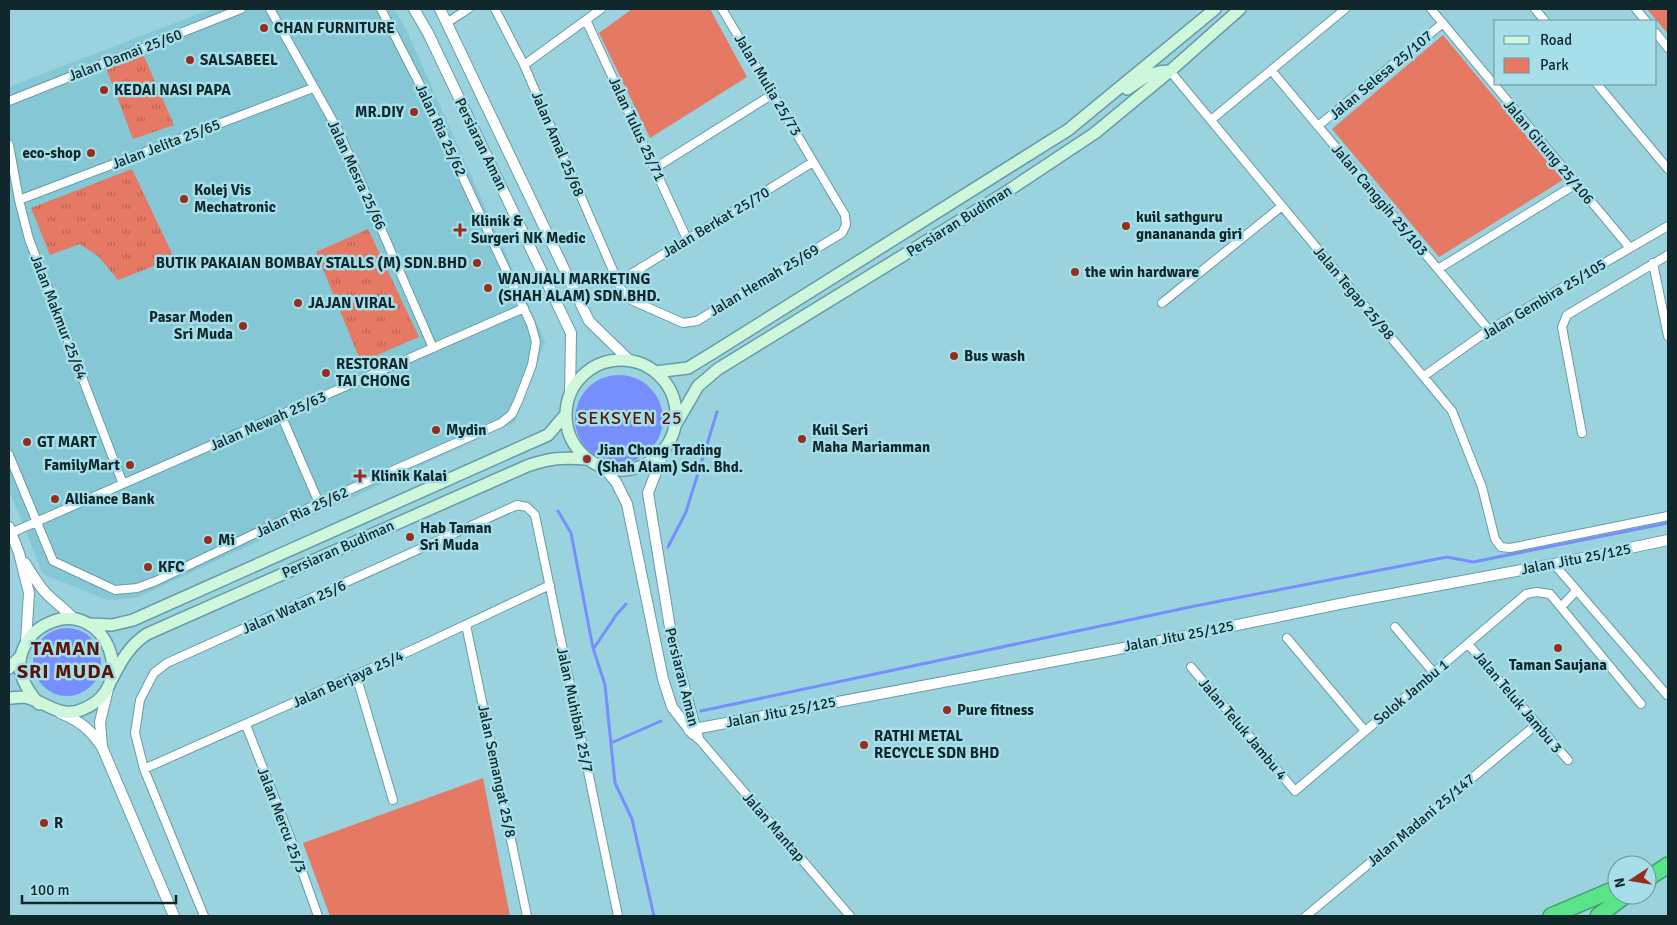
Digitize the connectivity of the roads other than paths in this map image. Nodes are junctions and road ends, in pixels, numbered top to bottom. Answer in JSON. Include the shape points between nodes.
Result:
{"nodes":[{"id":1,"x":241,"y":9,"type":"edge"},
{"id":2,"x":270,"y":9,"type":"edge"},
{"id":3,"x":382,"y":9,"type":"edge"},
{"id":4,"x":414,"y":9,"type":"edge"},
{"id":5,"x":440,"y":9,"type":"edge"},
{"id":6,"x":468,"y":9,"type":"edge"},
{"id":7,"x":495,"y":9,"type":"edge"},
{"id":8,"x":601,"y":9,"type":"edge"},
{"id":9,"x":722,"y":9,"type":"edge"},
{"id":10,"x":1209,"y":9,"type":"edge"},
{"id":11,"x":1215,"y":9,"type":"edge"},
{"id":12,"x":1240,"y":9,"type":"edge"},
{"id":13,"x":1345,"y":9,"type":"edge"},
{"id":14,"x":1431,"y":9,"type":"edge"},
{"id":15,"x":1535,"y":9,"type":"edge"},
{"id":16,"x":1636,"y":9,"type":"edge"},
{"id":17,"x":586,"y":20,"type":"junction"},
{"id":18,"x":1544,"y":20,"type":"edge"},
{"id":19,"x":1645,"y":20,"type":"edge"},
{"id":20,"x":448,"y":22,"type":"junction"},
{"id":21,"x":1200,"y":22,"type":"junction"},
{"id":22,"x":1443,"y":23,"type":"junction"},
{"id":23,"x":1657,"y":34,"type":"edge"},
{"id":24,"x":1668,"y":48,"type":"edge"},
{"id":25,"x":524,"y":65,"type":"junction"},
{"id":26,"x":1271,"y":70,"type":"junction"},
{"id":27,"x":1170,"y":71,"type":"junction"},
{"id":28,"x":1494,"y":85,"type":"edge"},
{"id":29,"x":1494,"y":85,"type":"edge"},
{"id":30,"x":1598,"y":85,"type":"edge"},
{"id":31,"x":314,"y":88,"type":"junction"},
{"id":32,"x":772,"y":94,"type":"junction"},
{"id":33,"x":9,"y":101,"type":"edge"},
{"id":34,"x":1211,"y":120,"type":"junction"},
{"id":35,"x":1318,"y":126,"type":"junction"},
{"id":36,"x":1068,"y":130,"type":"junction"},
{"id":37,"x":9,"y":145,"type":"edge"},
{"id":38,"x":813,"y":162,"type":"junction"},
{"id":39,"x":655,"y":168,"type":"junction"},
{"id":40,"x":1668,"y":169,"type":"edge"},
{"id":41,"x":1576,"y":184,"type":"junction"},
{"id":42,"x":19,"y":200,"type":"junction"},
{"id":43,"x":1282,"y":206,"type":"junction"},
{"id":44,"x":1668,"y":226,"type":"edge"},
{"id":45,"x":688,"y":239,"type":"junction"},
{"id":46,"x":1630,"y":248,"type":"junction"},
{"id":47,"x":1668,"y":255,"type":"edge"},
{"id":48,"x":1653,"y":263,"type":"junction"},
{"id":49,"x":1438,"y":269,"type":"junction"},
{"id":50,"x":618,"y":282,"type":"junction"},
{"id":51,"x":1162,"y":303,"type":"dead end"},
{"id":52,"x":524,"y":308,"type":"junction"},
{"id":53,"x":1489,"y":330,"type":"junction"},
{"id":54,"x":1668,"y":336,"type":"edge"},
{"id":55,"x":433,"y":348,"type":"junction"},
{"id":56,"x":630,"y":361,"type":"junction"},
{"id":57,"x":655,"y":372,"type":"junction"},
{"id":58,"x":1424,"y":376,"type":"junction"},
{"id":59,"x":570,"y":395,"type":"junction"},
{"id":60,"x":566,"y":414,"type":"junction"},
{"id":61,"x":281,"y":415,"type":"junction"},
{"id":62,"x":676,"y":424,"type":"junction"},
{"id":63,"x":1582,"y":433,"type":"dead end"},
{"id":64,"x":665,"y":449,"type":"junction"},
{"id":65,"x":9,"y":455,"type":"edge"},
{"id":66,"x":587,"y":459,"type":"junction"},
{"id":67,"x":604,"y":468,"type":"junction"},
{"id":68,"x":123,"y":484,"type":"junction"},
{"id":69,"x":319,"y":503,"type":"junction"},
{"id":70,"x":527,"y":507,"type":"joint"},
{"id":71,"x":1668,"y":516,"type":"edge"},
{"id":72,"x":36,"y":522,"type":"junction"},
{"id":73,"x":10,"y":530,"type":"edge"},
{"id":74,"x":1668,"y":540,"type":"edge"},
{"id":75,"x":19,"y":553,"type":"junction"},
{"id":76,"x":1554,"y":564,"type":"junction"},
{"id":77,"x":550,"y":585,"type":"junction"},
{"id":78,"x":1576,"y":591,"type":"junction"},
{"id":79,"x":1561,"y":607,"type":"junction"},
{"id":80,"x":74,"y":619,"type":"junction"},
{"id":81,"x":88,"y":624,"type":"junction"},
{"id":82,"x":466,"y":626,"type":"junction"},
{"id":83,"x":1395,"y":627,"type":"dead end"},
{"id":84,"x":1287,"y":638,"type":"dead end"},
{"id":85,"x":26,"y":641,"type":"junction"},
{"id":86,"x":1468,"y":644,"type":"junction"},
{"id":87,"x":21,"y":656,"type":"junction"},
{"id":88,"x":1191,"y":667,"type":"dead end"},
{"id":89,"x":9,"y":668,"type":"edge"},
{"id":90,"x":1434,"y":673,"type":"junction"},
{"id":91,"x":356,"y":675,"type":"junction"},
{"id":92,"x":110,"y":683,"type":"junction"},
{"id":93,"x":1667,"y":695,"type":"dead end"},
{"id":94,"x":9,"y":698,"type":"edge"},
{"id":95,"x":40,"y":704,"type":"junction"},
{"id":96,"x":1641,"y":704,"type":"dead end"},
{"id":97,"x":57,"y":711,"type":"junction"},
{"id":98,"x":1537,"y":724,"type":"junction"},
{"id":99,"x":246,"y":725,"type":"junction"},
{"id":100,"x":1366,"y":731,"type":"junction"},
{"id":101,"x":694,"y":732,"type":"junction"},
{"id":102,"x":102,"y":747,"type":"junction"},
{"id":103,"x":1568,"y":760,"type":"dead end"},
{"id":104,"x":144,"y":769,"type":"junction"},
{"id":105,"x":1295,"y":791,"type":"joint"},
{"id":106,"x":393,"y":800,"type":"dead end"},
{"id":107,"x":1607,"y":892,"type":"edge"},
{"id":108,"x":1613,"y":905,"type":"edge"},
{"id":109,"x":174,"y":916,"type":"edge"},
{"id":110,"x":204,"y":916,"type":"edge"},
{"id":111,"x":318,"y":916,"type":"edge"},
{"id":112,"x":527,"y":916,"type":"edge"},
{"id":113,"x":618,"y":916,"type":"edge"},
{"id":114,"x":850,"y":916,"type":"edge"},
{"id":115,"x":1306,"y":916,"type":"edge"},
{"id":116,"x":1551,"y":916,"type":"edge"},
{"id":117,"x":1598,"y":916,"type":"edge"}],
"edges":[{"from":1,"to":33,"type":"street","name":"Jalan Damai 25/60"},
{"from":2,"to":31,"type":"street","name":"Jalan Mesra 25/66"},
{"from":3,"to":52,"type":"street","name":"Jalan Ria 25/62"},
{"from":4,"to":59,"type":"street","name":"Persiaran Aman","via":[[571,333]]},
{"from":5,"to":20,"type":"street","name":"Persiaran Aman"},
{"from":6,"to":20,"type":"street"},
{"from":7,"to":25,"type":"street","name":"Jalan Amal 25/68"},
{"from":8,"to":17,"type":"street"},
{"from":9,"to":32,"type":"street","name":"Jalan Mulia 25/73"},
{"from":10,"to":21,"type":"main road"},
{"from":11,"to":21,"type":"main road","name":"Persiaran Budiman"},
{"from":12,"to":27,"type":"main road","name":"Persiaran Budiman"},
{"from":13,"to":26,"type":"street"},
{"from":14,"to":22,"type":"street","name":"Jalan Girung 25/106"},
{"from":15,"to":18,"type":"street"},
{"from":16,"to":19,"type":"street"},
{"from":17,"to":25,"type":"street"},
{"from":17,"to":39,"type":"street","name":"Jalan Tulus 25/71"},
{"from":20,"to":56,"type":"street","name":"Persiaran Aman","via":[[589,321]]},
{"from":21,"to":36,"type":"main road","name":"Persiaran Budiman"},
{"from":22,"to":29,"type":"street","name":"Jalan Girung 25/106"},
{"from":22,"to":35,"type":"street","name":"Jalan Selesa 25/107"},
{"from":23,"to":24,"type":"street"},
{"from":25,"to":50,"type":"street","name":"Jalan Amal 25/68"},
{"from":26,"to":34,"type":"street"},
{"from":26,"to":35,"type":"street","name":"Jalan Canggih 25/103"},
{"from":27,"to":34,"type":"street","name":"Jalan Tegap 25/98"},
{"from":27,"to":36,"type":"main road","via":[[1152,73]]},
{"from":27,"to":62,"type":"main road","name":"Persiaran Budiman","via":[[1095,133],[1000,196],[718,368],[698,386]]},
{"from":28,"to":41,"type":"street","name":"Jalan Girung 25/106"},
{"from":30,"to":40,"type":"street"},
{"from":31,"to":42,"type":"street","name":"Jalan Jelita 25/65"},
{"from":31,"to":55,"type":"street","name":"Jalan Mesra 25/66","via":[[339,132]]},
{"from":32,"to":38,"type":"street","name":"Jalan Mulia 25/73"},
{"from":32,"to":39,"type":"street"},
{"from":34,"to":43,"type":"street","name":"Jalan Tegap 25/98"},
{"from":35,"to":49,"type":"street","name":"Jalan Canggih 25/103"},
{"from":36,"to":57,"type":"main road","name":"Persiaran Budiman","via":[[704,359],[688,368]]},
{"from":37,"to":42,"type":"street","name":"Jalan Makmur 25/64"},
{"from":38,"to":45,"type":"street","name":"Jalan Berkat 25/70"},
{"from":38,"to":50,"type":"street","name":"Jalan Hemah 25/69","via":[[845,215],[842,233],[697,321],[683,323],[631,300]]},
{"from":39,"to":45,"type":"street","name":"Jalan Tulus 25/71"},
{"from":41,"to":46,"type":"street","name":"Jalan Girung 25/106"},
{"from":41,"to":49,"type":"street"},
{"from":42,"to":68,"type":"street","name":"Jalan Makmur 25/64","via":[[29,240]]},
{"from":43,"to":51,"type":"street"},
{"from":43,"to":58,"type":"street","name":"Jalan Tegap 25/98"},
{"from":44,"to":46,"type":"street","name":"Jalan Gembira 25/105"},
{"from":45,"to":50,"type":"street","name":"Jalan Berkat 25/70"},
{"from":46,"to":53,"type":"street","name":"Jalan Gembira 25/105"},
{"from":47,"to":48,"type":"street"},
{"from":48,"to":54,"type":"street"},
{"from":48,"to":63,"type":"street","via":[[1567,315],[1562,327]]},
{"from":49,"to":53,"type":"street","name":"Jalan Canggih 25/103"},
{"from":52,"to":55,"type":"street","name":"Jalan Mewah 25/63"},
{"from":52,"to":69,"type":"street","name":"Jalan Ria 25/62","via":[[536,342],[535,352],[512,414],[500,423]]},
{"from":53,"to":58,"type":"street","name":"Jalan Gembira 25/105"},
{"from":55,"to":61,"type":"street","name":"Jalan Mewah 25/63"},
{"from":56,"to":57,"type":"main road"},
{"from":56,"to":59,"type":"main road","via":[[612,361],[594,367],[580,379]]},
{"from":57,"to":62,"type":"main road","via":[[672,395]]},
{"from":58,"to":71,"type":"street","name":"Jalan Tegap 25/98","via":[[1452,411],[1482,487],[1495,540],[1501,547],[1510,548]]},
{"from":59,"to":60,"type":"main road"},
{"from":60,"to":66,"type":"main road","via":[[568,431]]},
{"from":60,"to":81,"type":"main road","name":"Persiaran Budiman","via":[[548,435],[133,620],[112,625]]},
{"from":61,"to":68,"type":"street","name":"Jalan Mewah 25/63"},
{"from":61,"to":69,"type":"street"},
{"from":62,"to":64,"type":"main road"},
{"from":64,"to":67,"type":"main road","via":[[653,461],[638,468],[621,471]]},
{"from":64,"to":101,"type":"street","name":"Persiaran Aman","via":[[648,493],[673,646]]},
{"from":65,"to":72,"type":"street","name":"Jalan Ria 25/62"},
{"from":66,"to":67,"type":"main road"},
{"from":66,"to":92,"type":"main road","name":"Persiaran Budiman","via":[[563,457],[527,466],[147,634],[136,641]]},
{"from":67,"to":101,"type":"street","name":"Persiaran Aman","via":[[616,482],[626,504],[663,679],[672,707]]},
{"from":68,"to":72,"type":"street","name":"Jalan Mewah 25/63"},
{"from":69,"to":72,"type":"street","name":"Jalan Ria 25/62","via":[[156,581],[137,588],[115,590],[53,561]]},
{"from":70,"to":77,"type":"street","name":"Jalan Muhibah 25/7","via":[[535,514]]},
{"from":70,"to":104,"type":"street","name":"Jalan Watan 25/6","via":[[517,505],[167,664],[154,673],[140,700],[135,733]]},
{"from":72,"to":73,"type":"street","name":"Jalan Mewah 25/63"},
{"from":73,"to":75,"type":"street"},
{"from":74,"to":76,"type":"street","name":"Jalan Jitu 25/125"},
{"from":75,"to":80,"type":"street","via":[[46,593]]},
{"from":75,"to":85,"type":"street","via":[[29,593]]},
{"from":76,"to":78,"type":"street"},
{"from":76,"to":101,"type":"street","name":"Jalan Jitu 25/125"},
{"from":77,"to":82,"type":"street","name":"Jalan Berjaya 25/4"},
{"from":77,"to":113,"type":"street","name":"Jalan Muhibah 25/7"},
{"from":78,"to":79,"type":"street"},
{"from":78,"to":93,"type":"street"},
{"from":79,"to":86,"type":"street","name":"Solok Jambu 1","via":[[1550,594],[1526,594]]},
{"from":79,"to":96,"type":"street"},
{"from":80,"to":81,"type":"main road"},
{"from":80,"to":85,"type":"main road","via":[[56,620],[39,627]]},
{"from":81,"to":92,"type":"main road","via":[[104,638],[113,657]]},
{"from":82,"to":91,"type":"street","name":"Jalan Berjaya 25/4"},
{"from":82,"to":112,"type":"street","name":"Jalan Semangat 25/8"},
{"from":83,"to":90,"type":"street"},
{"from":84,"to":100,"type":"street"},
{"from":85,"to":87,"type":"main road"},
{"from":86,"to":90,"type":"street","name":"Solok Jambu 1"},
{"from":86,"to":98,"type":"street","name":"Jalan Teluk Jambu 3"},
{"from":87,"to":89,"type":"main road"},
{"from":87,"to":95,"type":"main road","via":[[21,674],[27,690]]},
{"from":88,"to":105,"type":"street","name":"Jalan Teluk Jambu 4"},
{"from":90,"to":100,"type":"street","name":"Solok Jambu 1"},
{"from":91,"to":99,"type":"street","name":"Jalan Berjaya 25/4"},
{"from":91,"to":106,"type":"street"},
{"from":92,"to":97,"type":"main road","via":[[95,702],[77,711]]},
{"from":92,"to":102,"type":"street","via":[[100,722]]},
{"from":94,"to":95,"type":"main road","via":[[25,698]]},
{"from":95,"to":97,"type":"main road"},
{"from":97,"to":102,"type":"street","via":[[76,719]]},
{"from":98,"to":103,"type":"street","name":"Jalan Teluk Jambu 3"},
{"from":98,"to":115,"type":"street","name":"Jalan Madani 25/147"},
{"from":99,"to":104,"type":"street","name":"Jalan Berjaya 25/4"},
{"from":99,"to":111,"type":"street","name":"Jalan Mercu 25/3"},
{"from":100,"to":105,"type":"street","name":"Solok Jambu 1"},
{"from":101,"to":114,"type":"street","name":"Jalan Mantap"},
{"from":102,"to":109,"type":"street"},
{"from":104,"to":110,"type":"street","name":"Jalan Watan 25/6"},
{"from":107,"to":116,"type":"highway"},
{"from":108,"to":117,"type":"highway"}]}
